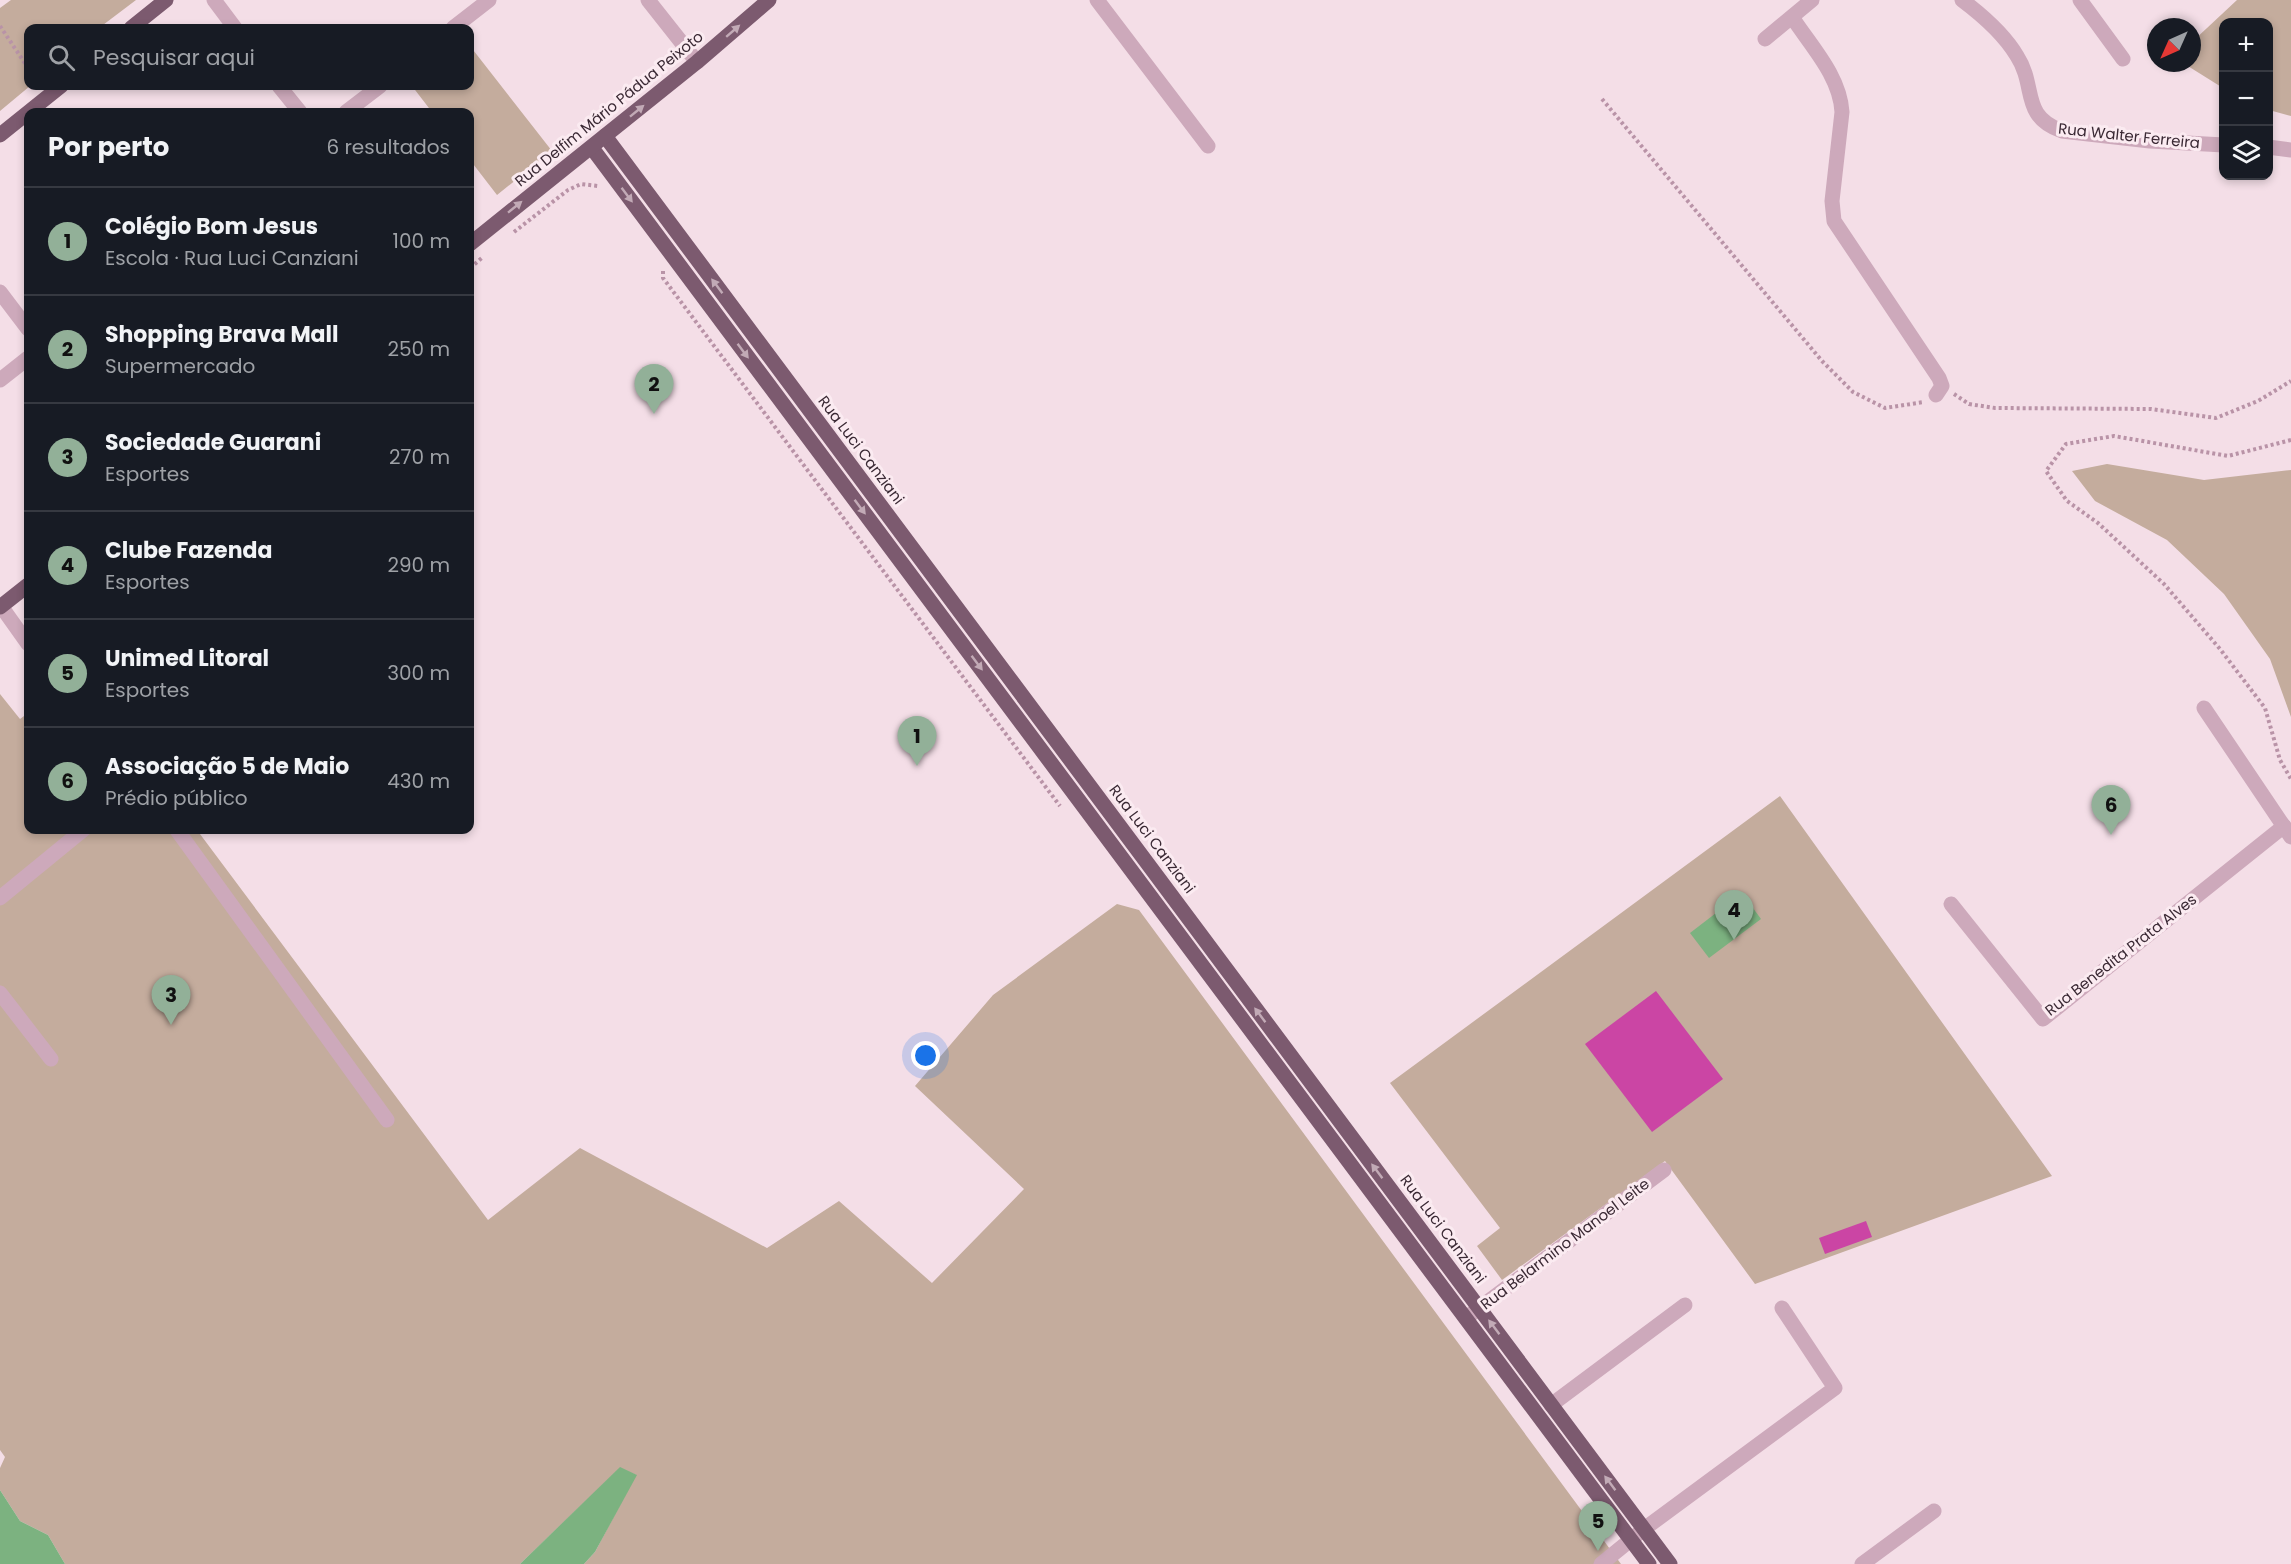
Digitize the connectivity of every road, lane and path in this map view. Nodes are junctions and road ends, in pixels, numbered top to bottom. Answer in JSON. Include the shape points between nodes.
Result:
{"nodes":[{"id":1,"x":166,"y":0,"type":"edge"},
{"id":2,"x":213,"y":0,"type":"edge"},
{"id":3,"x":489,"y":0,"type":"edge"},
{"id":4,"x":648,"y":0,"type":"edge"},
{"id":5,"x":769,"y":0,"type":"edge"},
{"id":6,"x":1097,"y":0,"type":"edge"},
{"id":7,"x":1812,"y":0,"type":"edge"},
{"id":8,"x":1962,"y":0,"type":"edge"},
{"id":9,"x":2080,"y":0,"type":"edge"},
{"id":10,"x":1792,"y":17,"type":"junction"},
{"id":11,"x":136,"y":24,"type":"edge"},
{"id":12,"x":232,"y":24,"type":"edge"},
{"id":13,"x":458,"y":24,"type":"edge"},
{"id":14,"x":0,"y":26,"type":"edge"},
{"id":15,"x":1765,"y":39,"type":"dead end"},
{"id":16,"x":2123,"y":59,"type":"dead end"},
{"id":17,"x":24,"y":62,"type":"edge"},
{"id":18,"x":697,"y":62,"type":"junction"},
{"id":19,"x":56,"y":90,"type":"edge"},
{"id":20,"x":282,"y":90,"type":"edge"},
{"id":21,"x":375,"y":90,"type":"edge"},
{"id":22,"x":1602,"y":99,"type":"dead end"},
{"id":23,"x":34,"y":108,"type":"edge"},
{"id":24,"x":297,"y":108,"type":"edge"},
{"id":25,"x":351,"y":108,"type":"edge"},
{"id":26,"x":24,"y":116,"type":"edge"},
{"id":27,"x":0,"y":135,"type":"edge"},
{"id":28,"x":605,"y":136,"type":"junction"},
{"id":29,"x":2219,"y":145,"type":"edge"},
{"id":30,"x":1208,"y":146,"type":"dead end"},
{"id":31,"x":592,"y":148,"type":"junction"},
{"id":32,"x":2273,"y":148,"type":"edge"},
{"id":33,"x":2291,"y":150,"type":"edge"},
{"id":34,"x":602,"y":188,"type":"dead end"},
{"id":35,"x":505,"y":240,"type":"dead end"},
{"id":36,"x":474,"y":241,"type":"edge"},
{"id":37,"x":487,"y":254,"type":"dead end"},
{"id":38,"x":662,"y":262,"type":"dead end"},
{"id":39,"x":474,"y":265,"type":"edge"},
{"id":40,"x":0,"y":292,"type":"edge"},
{"id":41,"x":24,"y":324,"type":"edge"},
{"id":42,"x":24,"y":361,"type":"edge"},
{"id":43,"x":0,"y":380,"type":"edge"},
{"id":44,"x":2291,"y":381,"type":"edge"},
{"id":45,"x":1939,"y":391,"type":"junction"},
{"id":46,"x":2291,"y":440,"type":"edge"},
{"id":47,"x":24,"y":588,"type":"edge"},
{"id":48,"x":1,"y":607,"type":"edge"},
{"id":49,"x":24,"y":639,"type":"edge"},
{"id":50,"x":2204,"y":708,"type":"dead end"},
{"id":51,"x":2291,"y":779,"type":"edge"},
{"id":52,"x":1065,"y":813,"type":"dead end"},
{"id":53,"x":2288,"y":831,"type":"edge"},
{"id":54,"x":77,"y":834,"type":"edge"},
{"id":55,"x":180,"y":834,"type":"edge"},
{"id":56,"x":0,"y":897,"type":"edge"},
{"id":57,"x":1951,"y":904,"type":"dead end"},
{"id":58,"x":0,"y":993,"type":"edge"},
{"id":59,"x":51,"y":1059,"type":"dead end"},
{"id":60,"x":387,"y":1120,"type":"dead end"},
{"id":61,"x":1664,"y":1170,"type":"dead end"},
{"id":62,"x":1685,"y":1305,"type":"dead end"},
{"id":63,"x":1480,"y":1308,"type":"junction"},
{"id":64,"x":1782,"y":1308,"type":"dead end"},
{"id":65,"x":1466,"y":1318,"type":"junction"},
{"id":66,"x":1551,"y":1405,"type":"junction"},
{"id":67,"x":1934,"y":1511,"type":"dead end"},
{"id":68,"x":1644,"y":1529,"type":"junction"},
{"id":69,"x":1631,"y":1539,"type":"junction"},
{"id":70,"x":1601,"y":1564,"type":"edge"},
{"id":71,"x":1649,"y":1564,"type":"edge"},
{"id":72,"x":1670,"y":1564,"type":"edge"},
{"id":73,"x":1862,"y":1564,"type":"edge"}],
"edges":[{"from":1,"to":11,"type":"main road"},
{"from":2,"to":12,"type":"street"},
{"from":3,"to":13,"type":"street"},
{"from":4,"to":18,"type":"street"},
{"from":18,"to":5,"type":"main road","name":"Rua Delfim Mário Pádua Peixoto","one_way":true},
{"from":6,"to":30,"type":"street"},
{"from":7,"to":10,"type":"street"},
{"from":8,"to":29,"type":"street","name":"Rua Walter Ferreira","via":[[2016,54],[2028,78],[2033,108],[2050,127],[2150,141]]},
{"from":9,"to":16,"type":"street"},
{"from":10,"to":15,"type":"street"},
{"from":10,"to":45,"type":"street","via":[[1841,97],[1832,201],[1834,220],[1939,378]]},
{"from":14,"to":17,"type":"path"},
{"from":28,"to":18,"type":"main road","name":"Rua Delfim Mário Pádua Peixoto","one_way":true},
{"from":19,"to":23,"type":"main road"},
{"from":20,"to":24,"type":"street"},
{"from":21,"to":25,"type":"street"},
{"from":22,"to":45,"type":"path","via":[[1822,361],[1853,392],[1885,408],[1923,402]]},
{"from":26,"to":27,"type":"main road"},
{"from":28,"to":31,"type":"main road","name":"Rua Delfim Mário Pádua Peixoto"},
{"from":63,"to":28,"type":"main road","name":"Rua Luci Canziani","one_way":true},
{"from":36,"to":31,"type":"main road","name":"Rua Delfim Mário Pádua Peixoto","one_way":true},
{"from":31,"to":65,"type":"main road","one_way":true},
{"from":32,"to":33,"type":"street"},
{"from":34,"to":35,"type":"path","via":[[581,184],[568,190]]},
{"from":37,"to":39,"type":"path"},
{"from":38,"to":52,"type":"path","via":[[663,278]]},
{"from":40,"to":41,"type":"street"},
{"from":42,"to":43,"type":"street"},
{"from":44,"to":45,"type":"path","via":[[2258,401],[2216,418],[2151,409],[1995,408],[1969,404]]},
{"from":46,"to":51,"type":"path","via":[[2228,456],[2114,436],[2066,444],[2046,471],[2067,501],[2164,584],[2220,649],[2265,708],[2280,760]]},
{"from":47,"to":48,"type":"main road"},
{"from":48,"to":49,"type":"street"},
{"from":50,"to":53,"type":"street"},
{"from":53,"to":57,"type":"street","name":"Rua Benedita Prata Alves","via":[[2043,1018]]},
{"from":54,"to":56,"type":"street"},
{"from":55,"to":60,"type":"street"},
{"from":58,"to":59,"type":"street"},
{"from":61,"to":63,"type":"street","name":"Rua Belarmino Manoel Leite"},
{"from":62,"to":66,"type":"street"},
{"from":63,"to":65,"type":"street","name":"Rua Belarmino Manoel Leite"},
{"from":66,"to":63,"type":"main road","name":"Rua Luci Canziani","one_way":true},
{"from":64,"to":68,"type":"street","via":[[1835,1388]]},
{"from":65,"to":69,"type":"main road"},
{"from":68,"to":66,"type":"main road","name":"Rua Luci Canziani","one_way":true},
{"from":67,"to":73,"type":"street"},
{"from":68,"to":69,"type":"street"},
{"from":68,"to":72,"type":"main road","name":"Rua Luci Canziani"},
{"from":69,"to":70,"type":"street"},
{"from":69,"to":71,"type":"main road"}]}
